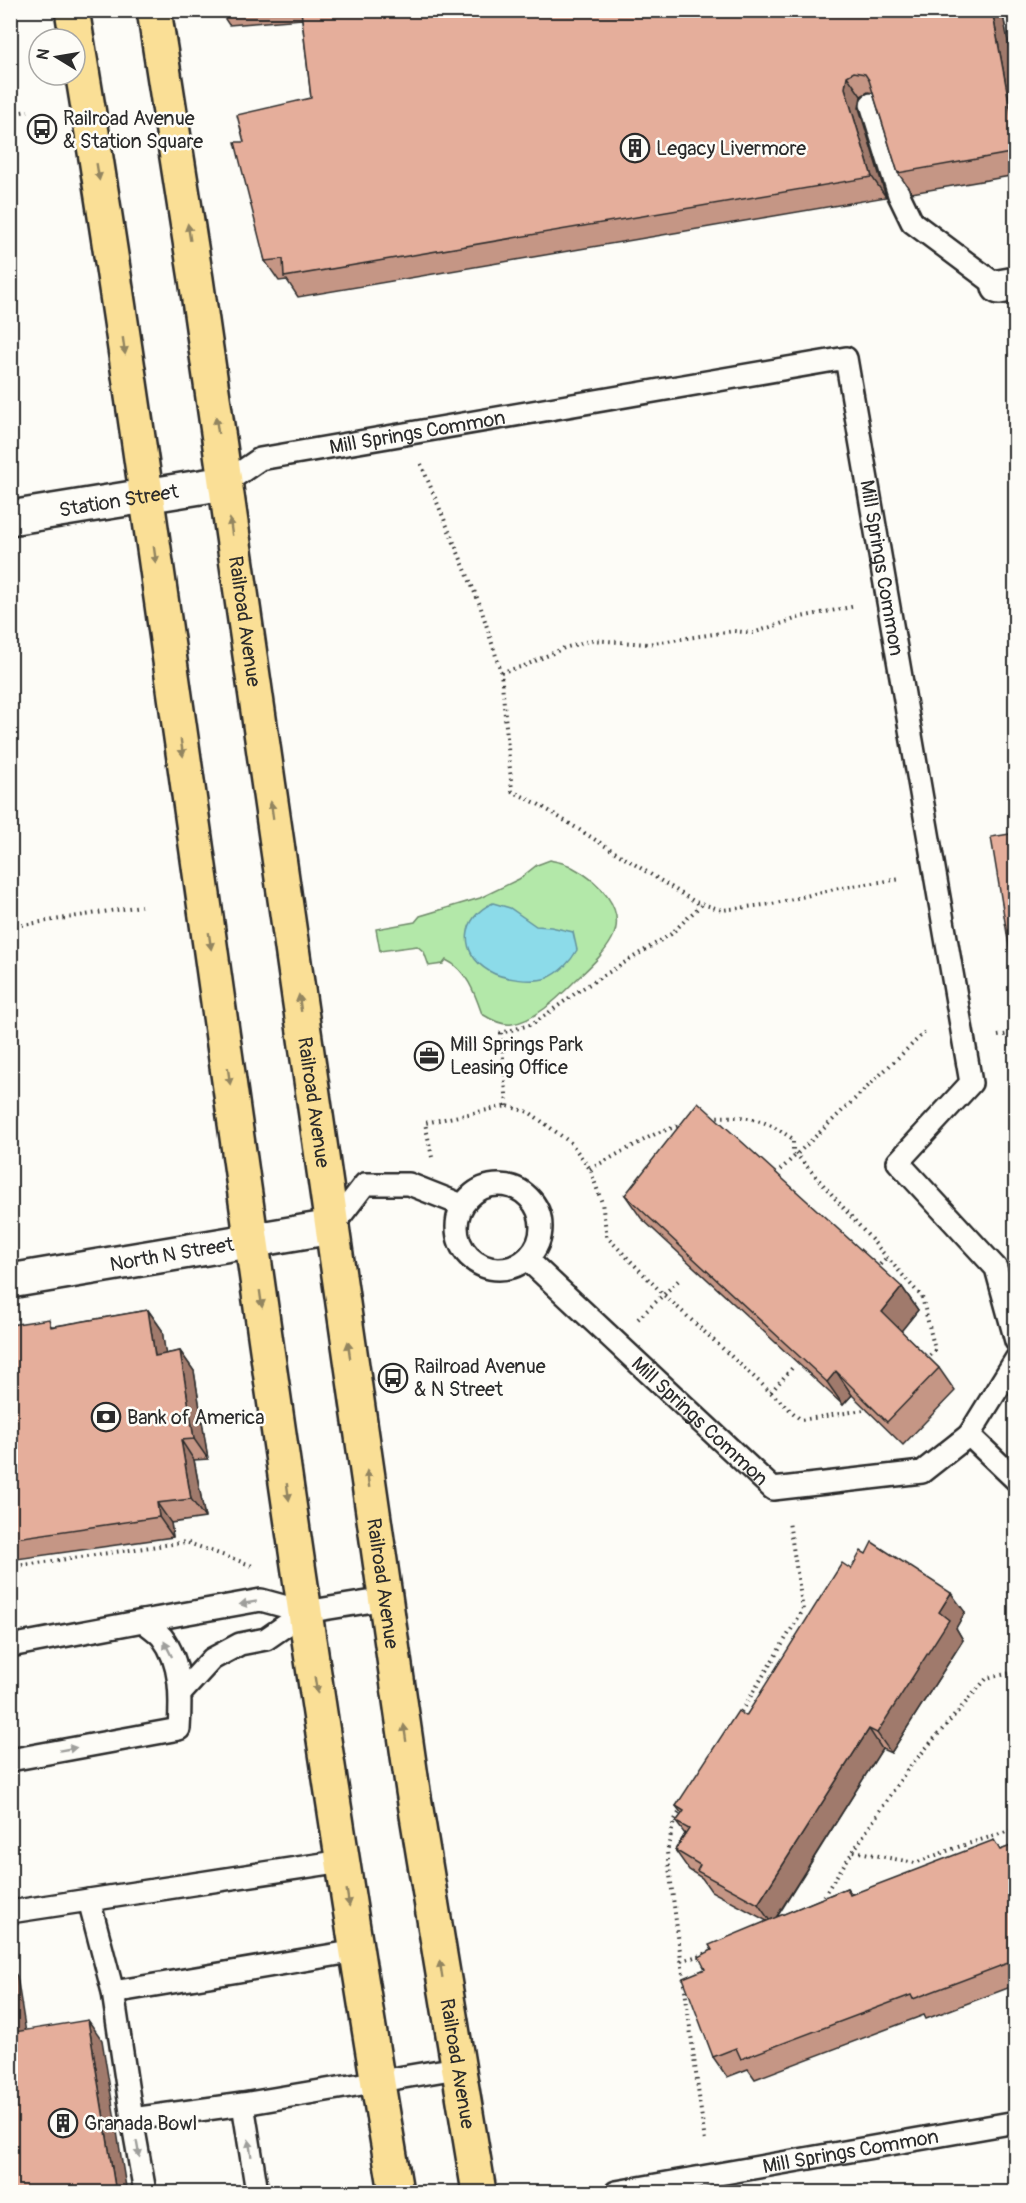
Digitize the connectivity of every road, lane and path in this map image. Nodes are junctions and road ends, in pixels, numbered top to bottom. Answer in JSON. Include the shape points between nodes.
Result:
{"nodes":[{"id":1,"x":72,"y":10,"type":"edge"},
{"id":2,"x":154,"y":10,"type":"edge"},
{"id":3,"x":871,"y":104,"type":"edge"},
{"id":4,"x":28,"y":111,"type":"dead end"},
{"id":5,"x":10,"y":114,"type":"edge"},
{"id":6,"x":1007,"y":286,"type":"edge"},
{"id":7,"x":408,"y":433,"type":"junction"},
{"id":8,"x":225,"y":483,"type":"junction"},
{"id":9,"x":147,"y":497,"type":"junction"},
{"id":10,"x":10,"y":518,"type":"edge"},
{"id":11,"x":888,"y":600,"type":"junction"},
{"id":12,"x":501,"y":672,"type":"junction"},
{"id":13,"x":935,"y":874,"type":"junction"},
{"id":14,"x":702,"y":904,"type":"junction"},
{"id":15,"x":141,"y":906,"type":"dead end"},
{"id":16,"x":10,"y":927,"type":"edge"},
{"id":17,"x":961,"y":1023,"type":"junction"},
{"id":18,"x":507,"y":1106,"type":"junction"},
{"id":19,"x":704,"y":1117,"type":"edge"},
{"id":20,"x":685,"y":1124,"type":"edge"},
{"id":21,"x":796,"y":1154,"type":"junction"},
{"id":22,"x":590,"y":1170,"type":"junction"},
{"id":23,"x":776,"y":1174,"type":"edge"},
{"id":24,"x":439,"y":1195,"type":"junction"},
{"id":25,"x":462,"y":1205,"type":"junction"},
{"id":26,"x":332,"y":1227,"type":"junction"},
{"id":27,"x":252,"y":1241,"type":"junction"},
{"id":28,"x":887,"y":1257,"type":"junction"},
{"id":29,"x":527,"y":1259,"type":"junction"},
{"id":30,"x":876,"y":1270,"type":"edge"},
{"id":31,"x":680,"y":1279,"type":"edge"},
{"id":32,"x":10,"y":1281,"type":"edge"},
{"id":33,"x":664,"y":1295,"type":"junction"},
{"id":34,"x":614,"y":1341,"type":"junction"},
{"id":35,"x":1016,"y":1341,"type":"edge"},
{"id":36,"x":1016,"y":1359,"type":"edge"},
{"id":37,"x":918,"y":1366,"type":"edge"},
{"id":38,"x":793,"y":1367,"type":"edge"},
{"id":39,"x":771,"y":1392,"type":"junction"},
{"id":40,"x":875,"y":1408,"type":"edge"},
{"id":41,"x":969,"y":1435,"type":"junction"},
{"id":42,"x":1016,"y":1480,"type":"edge"},
{"id":43,"x":784,"y":1488,"type":"junction"},
{"id":44,"x":10,"y":1567,"type":"edge"},
{"id":45,"x":256,"y":1567,"type":"dead end"},
{"id":46,"x":386,"y":1599,"type":"junction"},
{"id":47,"x":305,"y":1612,"type":"junction"},
{"id":48,"x":143,"y":1622,"type":"junction"},
{"id":49,"x":10,"y":1646,"type":"edge"},
{"id":50,"x":1016,"y":1672,"type":"edge"},
{"id":51,"x":182,"y":1693,"type":"junction"},
{"id":52,"x":735,"y":1721,"type":"edge"},
{"id":53,"x":10,"y":1760,"type":"edge"},
{"id":54,"x":686,"y":1801,"type":"edge"},
{"id":55,"x":1016,"y":1829,"type":"edge"},
{"id":56,"x":854,"y":1851,"type":"junction"},
{"id":57,"x":343,"y":1861,"type":"junction"},
{"id":58,"x":89,"y":1900,"type":"junction"},
{"id":59,"x":818,"y":1904,"type":"edge"},
{"id":60,"x":10,"y":1912,"type":"edge"},
{"id":61,"x":715,"y":1950,"type":"edge"},
{"id":62,"x":357,"y":1951,"type":"junction"},
{"id":63,"x":681,"y":1961,"type":"junction"},
{"id":64,"x":113,"y":1992,"type":"junction"},
{"id":65,"x":457,"y":2068,"type":"junction"},
{"id":66,"x":377,"y":2080,"type":"junction"},
{"id":67,"x":243,"y":2104,"type":"junction"},
{"id":68,"x":132,"y":2119,"type":"junction"},
{"id":69,"x":1016,"y":2121,"type":"edge"},
{"id":70,"x":709,"y":2176,"type":"junction"},
{"id":71,"x":145,"y":2193,"type":"edge"},
{"id":72,"x":257,"y":2193,"type":"edge"},
{"id":73,"x":396,"y":2193,"type":"edge"},
{"id":74,"x":479,"y":2193,"type":"edge"},
{"id":75,"x":616,"y":2193,"type":"edge"}],
"edges":[{"from":1,"to":9,"type":"main road","one_way":true},
{"from":8,"to":2,"type":"main road","name":"Railroad Avenue","one_way":true},
{"from":3,"to":6,"type":"lane","via":[[899,195],[912,222]]},
{"from":4,"to":5,"type":"path"},
{"from":7,"to":8,"type":"lane","name":"Mill Springs Common","via":[[260,459]]},
{"from":7,"to":11,"type":"lane","name":"Mill Springs Common","via":[[846,358]]},
{"from":7,"to":12,"type":"path","via":[[480,605]]},
{"from":8,"to":9,"type":"street","name":"Station Street"},
{"from":26,"to":8,"type":"main road","name":"Railroad Avenue","one_way":true},
{"from":9,"to":10,"type":"street","name":"Station Street"},
{"from":9,"to":27,"type":"main road","one_way":true},
{"from":11,"to":12,"type":"path","via":[[801,617],[753,633],[734,631],[647,644],[592,640]]},
{"from":11,"to":13,"type":"lane","name":"Mill Springs Common"},
{"from":12,"to":14,"type":"path","via":[[512,791]]},
{"from":13,"to":14,"type":"path","via":[[839,888],[772,904],[722,909]]},
{"from":13,"to":17,"type":"lane","name":"Mill Springs Common"},
{"from":14,"to":18,"type":"path","via":[[671,934],[533,1024],[501,1033]]},
{"from":15,"to":16,"type":"path"},
{"from":17,"to":21,"type":"path","via":[[925,1032]]},
{"from":17,"to":35,"type":"lane","name":"Mill Springs Common","via":[[971,1083],[898,1162],[996,1268]]},
{"from":18,"to":22,"type":"path","via":[[529,1112],[571,1143]]},
{"from":18,"to":24,"type":"path","via":[[425,1123]]},
{"from":19,"to":21,"type":"path","via":[[742,1116],[767,1122],[793,1139]]},
{"from":20,"to":22,"type":"path","via":[[657,1133]]},
{"from":21,"to":23,"type":"path"},
{"from":21,"to":28,"type":"path"},
{"from":22,"to":33,"type":"path","via":[[602,1203],[606,1237]]},
{"from":24,"to":25,"type":"lane"},
{"from":24,"to":26,"type":"lane","via":[[409,1184],[366,1184]]},
{"from":25,"to":29,"type":"lane","via":[[457,1231],[467,1255],[490,1269],[516,1266]]},
{"from":25,"to":29,"type":"lane","via":[[484,1186],[514,1186],[527,1194],[541,1218],[541,1233]]},
{"from":26,"to":27,"type":"street","name":"North N Street"},
{"from":46,"to":26,"type":"main road","name":"Railroad Avenue","one_way":true},
{"from":27,"to":32,"type":"street","name":"North N Street"},
{"from":27,"to":47,"type":"main road","one_way":true},
{"from":28,"to":30,"type":"path"},
{"from":28,"to":37,"type":"path","via":[[922,1297],[935,1350]]},
{"from":29,"to":34,"type":"lane","name":"Mill Springs Common"},
{"from":31,"to":33,"type":"path"},
{"from":33,"to":34,"type":"path"},
{"from":33,"to":39,"type":"path"},
{"from":34,"to":43,"type":"lane","name":"Mill Springs Common","via":[[773,1490]]},
{"from":36,"to":41,"type":"lane","name":"Mill Springs Common"},
{"from":38,"to":39,"type":"path"},
{"from":39,"to":40,"type":"path","via":[[801,1420]]},
{"from":41,"to":42,"type":"lane"},
{"from":41,"to":43,"type":"lane","name":"Mill Springs Common","via":[[922,1472]]},
{"from":43,"to":52,"type":"path","via":[[803,1610]]},
{"from":44,"to":45,"type":"path","via":[[186,1542]]},
{"from":46,"to":47,"type":"lane"},
{"from":65,"to":46,"type":"main road","name":"Railroad Avenue","one_way":true},
{"from":47,"to":48,"type":"lane","one_way":true,"via":[[261,1600]]},
{"from":47,"to":51,"type":"lane","via":[[266,1639],[240,1644],[213,1659]]},
{"from":47,"to":57,"type":"main road","one_way":true},
{"from":48,"to":49,"type":"lane"},
{"from":51,"to":48,"type":"lane","one_way":true,"via":[[162,1637]]},
{"from":50,"to":56,"type":"path","via":[[987,1678],[906,1770]]},
{"from":53,"to":51,"type":"lane","one_way":true,"via":[[179,1730]]},
{"from":54,"to":63,"type":"path","via":[[674,1821],[667,1852]]},
{"from":55,"to":56,"type":"path","via":[[915,1863]]},
{"from":56,"to":59,"type":"path"},
{"from":57,"to":58,"type":"lane"},
{"from":57,"to":62,"type":"main road","one_way":true},
{"from":58,"to":60,"type":"lane"},
{"from":58,"to":64,"type":"lane"},
{"from":61,"to":63,"type":"path"},
{"from":62,"to":64,"type":"lane"},
{"from":62,"to":66,"type":"main road"},
{"from":63,"to":70,"type":"path"},
{"from":64,"to":68,"type":"lane"},
{"from":65,"to":66,"type":"lane"},
{"from":65,"to":74,"type":"main road","name":"Railroad Avenue"},
{"from":66,"to":67,"type":"lane"},
{"from":66,"to":73,"type":"main road"},
{"from":67,"to":68,"type":"lane"},
{"from":72,"to":67,"type":"lane","one_way":true},
{"from":68,"to":71,"type":"lane","one_way":true},
{"from":69,"to":70,"type":"lane","name":"Mill Springs Common"},
{"from":70,"to":75,"type":"lane","name":"Mill Springs Common"}]}
